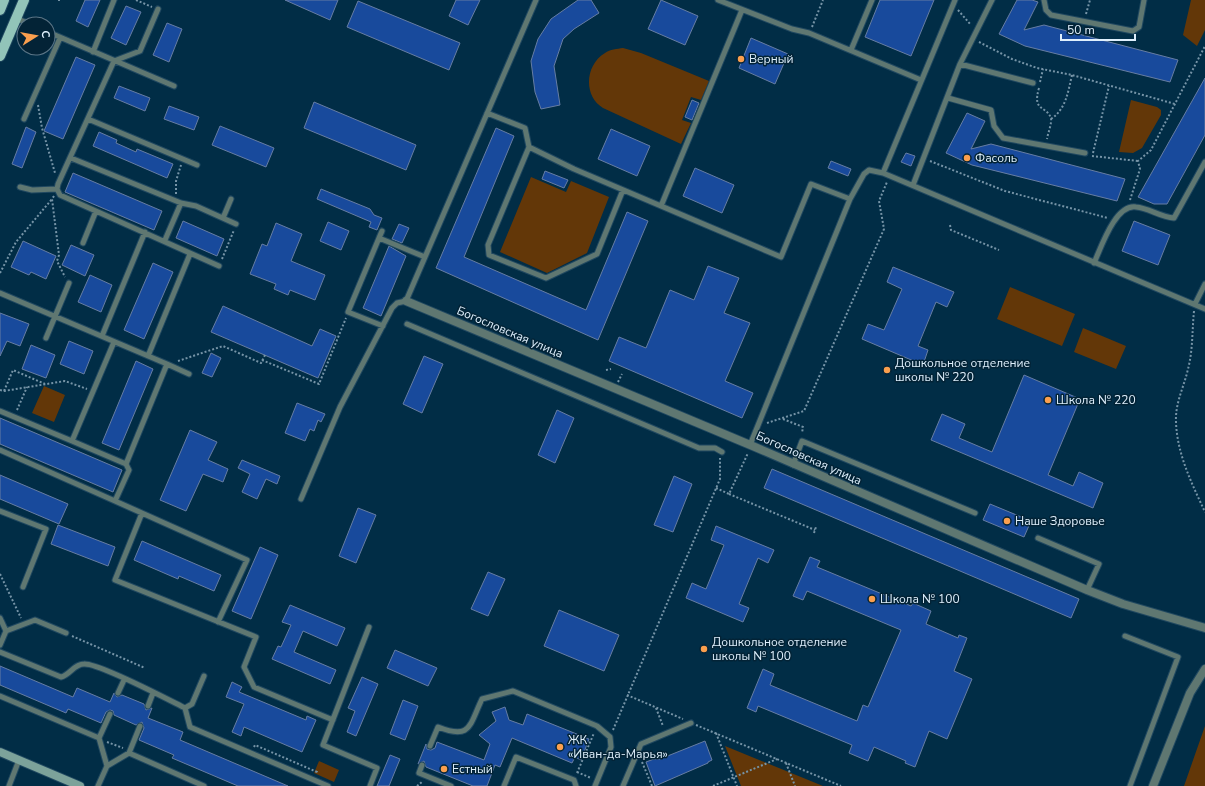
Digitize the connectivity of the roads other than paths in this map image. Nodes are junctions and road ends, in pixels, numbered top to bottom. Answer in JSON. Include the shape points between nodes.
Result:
{"nodes":[{"id":1,"x":4,"y":0,"type":"edge"},
{"id":2,"x":24,"y":0,"type":"edge"},
{"id":3,"x":114,"y":0,"type":"edge"},
{"id":4,"x":536,"y":0,"type":"edge"},
{"id":5,"x":718,"y":0,"type":"edge"},
{"id":6,"x":872,"y":0,"type":"edge"},
{"id":7,"x":992,"y":0,"type":"edge"},
{"id":8,"x":1044,"y":0,"type":"edge"},
{"id":9,"x":1144,"y":0,"type":"edge"},
{"id":10,"x":954,"y":3,"type":"edge"},
{"id":11,"x":158,"y":9,"type":"road end"},
{"id":12,"x":0,"y":10,"type":"edge"},
{"id":13,"x":742,"y":10,"type":"junction"},
{"id":14,"x":17,"y":16,"type":"edge"},
{"id":15,"x":16,"y":18,"type":"edge"},
{"id":16,"x":56,"y":36,"type":"edge"},
{"id":17,"x":60,"y":38,"type":"junction"},
{"id":18,"x":851,"y":50,"type":"junction"},
{"id":19,"x":93,"y":52,"type":"junction"},
{"id":20,"x":0,"y":56,"type":"edge"},
{"id":21,"x":114,"y":61,"type":"junction"},
{"id":22,"x":960,"y":64,"type":"junction"},
{"id":23,"x":921,"y":80,"type":"junction"},
{"id":24,"x":1033,"y":83,"type":"dead end"},
{"id":25,"x":174,"y":86,"type":"dead end"},
{"id":26,"x":948,"y":98,"type":"junction"},
{"id":27,"x":487,"y":112,"type":"junction"},
{"id":28,"x":24,"y":119,"type":"dead end"},
{"id":29,"x":88,"y":119,"type":"junction"},
{"id":30,"x":529,"y":147,"type":"junction"},
{"id":31,"x":1085,"y":153,"type":"road end"},
{"id":32,"x":71,"y":158,"type":"junction"},
{"id":33,"x":1205,"y":162,"type":"edge"},
{"id":34,"x":196,"y":165,"type":"dead end"},
{"id":35,"x":883,"y":173,"type":"junction"},
{"id":36,"x":912,"y":185,"type":"junction"},
{"id":37,"x":57,"y":186,"type":"junction"},
{"id":38,"x":20,"y":187,"type":"dead end"},
{"id":39,"x":623,"y":190,"type":"junction"},
{"id":40,"x":231,"y":199,"type":"dead end"},
{"id":41,"x":850,"y":199,"type":"junction"},
{"id":42,"x":179,"y":202,"type":"junction"},
{"id":43,"x":661,"y":206,"type":"junction"},
{"id":44,"x":96,"y":211,"type":"junction"},
{"id":45,"x":223,"y":218,"type":"junction"},
{"id":46,"x":236,"y":224,"type":"road end"},
{"id":47,"x":382,"y":231,"type":"dead end"},
{"id":48,"x":145,"y":232,"type":"junction"},
{"id":49,"x":379,"y":238,"type":"junction"},
{"id":50,"x":165,"y":240,"type":"junction"},
{"id":51,"x":83,"y":243,"type":"dead end"},
{"id":52,"x":190,"y":254,"type":"junction"},
{"id":53,"x":425,"y":257,"type":"junction"},
{"id":54,"x":1094,"y":263,"type":"junction"},
{"id":55,"x":219,"y":266,"type":"road end"},
{"id":56,"x":69,"y":283,"type":"road end"},
{"id":57,"x":1205,"y":284,"type":"edge"},
{"id":58,"x":0,"y":293,"type":"edge"},
{"id":59,"x":406,"y":301,"type":"junction"},
{"id":60,"x":1195,"y":304,"type":"junction"},
{"id":61,"x":1205,"y":309,"type":"edge"},
{"id":62,"x":55,"y":316,"type":"junction"},
{"id":63,"x":407,"y":324,"type":"dead end"},
{"id":64,"x":383,"y":326,"type":"junction"},
{"id":65,"x":102,"y":336,"type":"junction"},
{"id":66,"x":46,"y":338,"type":"dead end"},
{"id":67,"x":114,"y":342,"type":"junction"},
{"id":68,"x":148,"y":356,"type":"junction"},
{"id":69,"x":167,"y":364,"type":"junction"},
{"id":70,"x":190,"y":374,"type":"dead end"},
{"id":71,"x":0,"y":411,"type":"edge"},
{"id":72,"x":72,"y":441,"type":"junction"},
{"id":73,"x":749,"y":448,"type":"junction"},
{"id":74,"x":0,"y":450,"type":"edge"},
{"id":75,"x":722,"y":452,"type":"road end"},
{"id":76,"x":126,"y":464,"type":"junction"},
{"id":77,"x":793,"y":465,"type":"junction"},
{"id":78,"x":301,"y":499,"type":"dead end"},
{"id":79,"x":115,"y":501,"type":"junction"},
{"id":80,"x":0,"y":511,"type":"edge"},
{"id":81,"x":142,"y":513,"type":"junction"},
{"id":82,"x":974,"y":513,"type":"dead end"},
{"id":83,"x":1038,"y":538,"type":"dead end"},
{"id":84,"x":23,"y":587,"type":"dead end"},
{"id":85,"x":1087,"y":590,"type":"junction"},
{"id":86,"x":0,"y":618,"type":"edge"},
{"id":87,"x":218,"y":622,"type":"junction"},
{"id":88,"x":369,"y":627,"type":"dead end"},
{"id":89,"x":1205,"y":628,"type":"edge"},
{"id":90,"x":6,"y":631,"type":"junction"},
{"id":91,"x":66,"y":633,"type":"road end"},
{"id":92,"x":1125,"y":636,"type":"dead end"},
{"id":93,"x":0,"y":645,"type":"edge"},
{"id":94,"x":0,"y":652,"type":"edge"},
{"id":95,"x":1205,"y":670,"type":"edge"},
{"id":96,"x":204,"y":676,"type":"dead end"},
{"id":97,"x":124,"y":680,"type":"junction"},
{"id":98,"x":118,"y":693,"type":"dead end"},
{"id":99,"x":153,"y":693,"type":"junction"},
{"id":100,"x":0,"y":696,"type":"edge"},
{"id":101,"x":148,"y":706,"type":"dead end"},
{"id":102,"x":185,"y":708,"type":"junction"},
{"id":103,"x":110,"y":714,"type":"dead end"},
{"id":104,"x":333,"y":720,"type":"junction"},
{"id":105,"x":691,"y":723,"type":"road end"},
{"id":106,"x":140,"y":726,"type":"dead end"},
{"id":107,"x":99,"y":738,"type":"junction"},
{"id":108,"x":430,"y":746,"type":"dead end"},
{"id":109,"x":0,"y":752,"type":"edge"},
{"id":110,"x":129,"y":753,"type":"junction"},
{"id":111,"x":19,"y":760,"type":"junction"},
{"id":112,"x":107,"y":766,"type":"junction"},
{"id":113,"x":422,"y":766,"type":"dead end"},
{"id":114,"x":9,"y":786,"type":"edge"},
{"id":115,"x":80,"y":786,"type":"edge"},
{"id":116,"x":98,"y":786,"type":"edge"},
{"id":117,"x":204,"y":786,"type":"edge"},
{"id":118,"x":328,"y":786,"type":"edge"},
{"id":119,"x":370,"y":786,"type":"edge"},
{"id":120,"x":451,"y":786,"type":"edge"},
{"id":121,"x":504,"y":786,"type":"edge"},
{"id":122,"x":576,"y":786,"type":"edge"},
{"id":123,"x":595,"y":786,"type":"edge"},
{"id":124,"x":624,"y":786,"type":"edge"},
{"id":125,"x":1130,"y":786,"type":"edge"},
{"id":126,"x":1154,"y":786,"type":"edge"}],
"edges":[{"from":1,"to":12,"type":"main road"},
{"from":2,"to":14,"type":"main road"},
{"from":3,"to":19,"type":"lane"},
{"from":4,"to":27,"type":"lane"},
{"from":5,"to":13,"type":"lane"},
{"from":6,"to":18,"type":"lane"},
{"from":7,"to":22,"type":"lane"},
{"from":8,"to":9,"type":"lane","via":[[1046,10],[1051,15],[1133,31],[1138,27]]},
{"from":10,"to":23,"type":"lane"},
{"from":11,"to":21,"type":"lane","via":[[140,51]]},
{"from":13,"to":18,"type":"lane"},
{"from":13,"to":43,"type":"lane"},
{"from":15,"to":20,"type":"main road"},
{"from":16,"to":17,"type":"lane"},
{"from":17,"to":19,"type":"lane"},
{"from":17,"to":28,"type":"lane"},
{"from":18,"to":23,"type":"lane"},
{"from":19,"to":21,"type":"lane"},
{"from":21,"to":25,"type":"lane"},
{"from":21,"to":29,"type":"lane"},
{"from":22,"to":24,"type":"lane"},
{"from":22,"to":26,"type":"lane"},
{"from":23,"to":35,"type":"lane"},
{"from":26,"to":31,"type":"lane","via":[[991,110],[994,126],[1003,138]]},
{"from":26,"to":36,"type":"lane"},
{"from":27,"to":30,"type":"lane","via":[[525,128]]},
{"from":27,"to":53,"type":"lane"},
{"from":29,"to":32,"type":"lane"},
{"from":29,"to":34,"type":"lane"},
{"from":30,"to":39,"type":"lane"},
{"from":30,"to":39,"type":"lane","via":[[488,245],[489,255],[546,278],[597,254]]},
{"from":32,"to":37,"type":"lane"},
{"from":32,"to":42,"type":"lane"},
{"from":33,"to":54,"type":"lane","via":[[1174,218],[1164,217],[1136,206],[1127,207],[1114,220]]},
{"from":35,"to":36,"type":"lane"},
{"from":35,"to":41,"type":"lane","via":[[868,170]]},
{"from":36,"to":54,"type":"lane"},
{"from":37,"to":38,"type":"lane","via":[[32,190]]},
{"from":37,"to":44,"type":"lane","via":[[60,195]]},
{"from":39,"to":43,"type":"lane"},
{"from":40,"to":45,"type":"lane"},
{"from":41,"to":43,"type":"lane","via":[[811,184],[781,257]]},
{"from":41,"to":73,"type":"lane"},
{"from":42,"to":45,"type":"lane","via":[[196,206]]},
{"from":42,"to":50,"type":"lane"},
{"from":44,"to":48,"type":"lane"},
{"from":44,"to":51,"type":"lane"},
{"from":45,"to":46,"type":"lane"},
{"from":47,"to":49,"type":"lane"},
{"from":48,"to":50,"type":"lane"},
{"from":48,"to":65,"type":"lane"},
{"from":49,"to":53,"type":"lane"},
{"from":49,"to":64,"type":"lane","via":[[348,312]]},
{"from":50,"to":52,"type":"lane"},
{"from":52,"to":55,"type":"lane"},
{"from":52,"to":68,"type":"lane"},
{"from":53,"to":59,"type":"lane"},
{"from":54,"to":60,"type":"lane"},
{"from":56,"to":62,"type":"lane"},
{"from":57,"to":60,"type":"lane"},
{"from":58,"to":62,"type":"lane"},
{"from":59,"to":64,"type":"lane","via":[[397,303],[392,308]]},
{"from":59,"to":73,"type":"street","name":"Богословская улица"},
{"from":60,"to":61,"type":"lane"},
{"from":62,"to":65,"type":"lane"},
{"from":62,"to":66,"type":"lane"},
{"from":63,"to":75,"type":"lane","via":[[699,448],[715,448]]},
{"from":64,"to":78,"type":"lane","via":[[340,407]]},
{"from":65,"to":67,"type":"lane"},
{"from":67,"to":68,"type":"lane"},
{"from":67,"to":72,"type":"lane"},
{"from":68,"to":69,"type":"lane"},
{"from":69,"to":70,"type":"lane"},
{"from":69,"to":76,"type":"lane"},
{"from":71,"to":72,"type":"lane"},
{"from":72,"to":76,"type":"lane"},
{"from":73,"to":77,"type":"street","name":"Богословская улица"},
{"from":74,"to":79,"type":"lane"},
{"from":76,"to":79,"type":"lane","via":[[129,470]]},
{"from":77,"to":82,"type":"lane","via":[[802,441]]},
{"from":77,"to":85,"type":"street","name":"Богословская улица"},
{"from":79,"to":81,"type":"lane"},
{"from":80,"to":84,"type":"lane","via":[[46,529]]},
{"from":81,"to":87,"type":"lane","via":[[246,560]]},
{"from":81,"to":87,"type":"lane","via":[[115,580]]},
{"from":83,"to":85,"type":"lane","via":[[1099,564]]},
{"from":85,"to":89,"type":"street","name":"Богословская улица","via":[[1123,604]]},
{"from":86,"to":90,"type":"lane"},
{"from":87,"to":104,"type":"lane","via":[[256,637],[244,667],[254,687]]},
{"from":88,"to":104,"type":"lane"},
{"from":90,"to":91,"type":"lane","via":[[35,620]]},
{"from":90,"to":93,"type":"lane"},
{"from":92,"to":125,"type":"lane","via":[[1178,657]]},
{"from":94,"to":97,"type":"lane","via":[[60,677],[66,676],[78,664],[85,663]]},
{"from":95,"to":126,"type":"street","via":[[1190,693]]},
{"from":96,"to":102,"type":"lane","via":[[192,704]]},
{"from":97,"to":98,"type":"lane"},
{"from":97,"to":99,"type":"lane"},
{"from":99,"to":101,"type":"lane"},
{"from":99,"to":102,"type":"lane"},
{"from":100,"to":107,"type":"lane"},
{"from":102,"to":118,"type":"lane","via":[[190,727]]},
{"from":103,"to":107,"type":"lane"},
{"from":104,"to":119,"type":"lane","via":[[323,744],[377,768]]},
{"from":105,"to":124,"type":"lane","via":[[641,744]]},
{"from":106,"to":110,"type":"lane"},
{"from":107,"to":112,"type":"lane"},
{"from":108,"to":123,"type":"lane","via":[[438,727],[461,733],[468,729],[482,700],[513,691],[598,726],[610,737],[611,747]]},
{"from":109,"to":111,"type":"street"},
{"from":110,"to":112,"type":"lane"},
{"from":110,"to":117,"type":"lane"},
{"from":111,"to":114,"type":"lane"},
{"from":111,"to":115,"type":"street"},
{"from":112,"to":116,"type":"lane"},
{"from":113,"to":120,"type":"lane","via":[[419,773]]},
{"from":121,"to":122,"type":"lane","via":[[516,757],[574,780]]}]}
